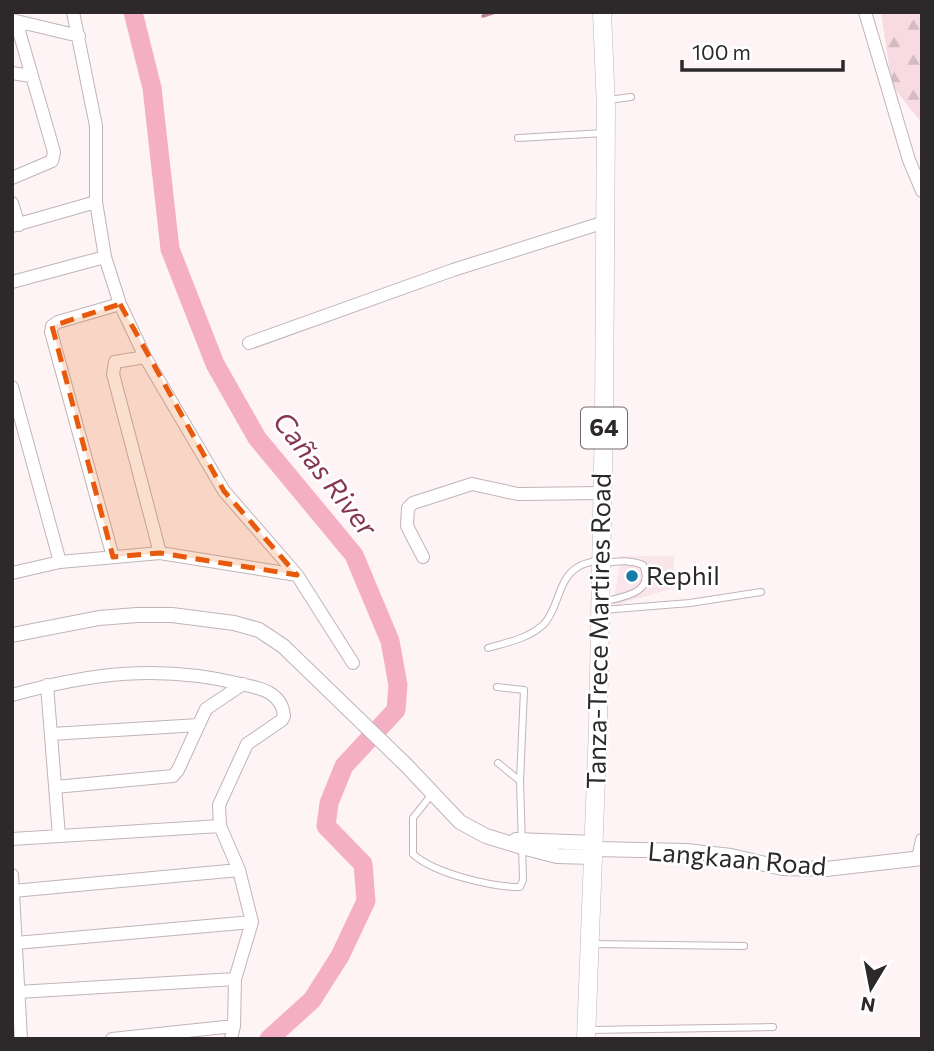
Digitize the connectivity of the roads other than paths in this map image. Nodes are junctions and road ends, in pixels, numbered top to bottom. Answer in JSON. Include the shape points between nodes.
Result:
{"nodes":[{"id":1,"x":73,"y":12,"type":"edge"},
{"id":2,"x":602,"y":12,"type":"edge"},
{"id":3,"x":865,"y":12,"type":"edge"},
{"id":4,"x":14,"y":21,"type":"edge"},
{"id":5,"x":79,"y":36,"type":"junction"},
{"id":6,"x":12,"y":73,"type":"edge"},
{"id":7,"x":31,"y":76,"type":"junction"},
{"id":8,"x":631,"y":97,"type":"dead end"},
{"id":9,"x":606,"y":100,"type":"junction"},
{"id":10,"x":606,"y":133,"type":"junction"},
{"id":11,"x":518,"y":138,"type":"dead end"},
{"id":12,"x":12,"y":178,"type":"edge"},
{"id":13,"x":922,"y":191,"type":"edge"},
{"id":14,"x":12,"y":202,"type":"edge"},
{"id":15,"x":96,"y":202,"type":"junction"},
{"id":16,"x":605,"y":222,"type":"junction"},
{"id":17,"x":16,"y":226,"type":"edge"},
{"id":18,"x":105,"y":257,"type":"junction"},
{"id":19,"x":12,"y":282,"type":"edge"},
{"id":20,"x":120,"y":304,"type":"junction"},
{"id":21,"x":249,"y":343,"type":"dead end"},
{"id":22,"x":145,"y":357,"type":"junction"},
{"id":23,"x":12,"y":387,"type":"edge"},
{"id":24,"x":602,"y":493,"type":"junction"},
{"id":25,"x":160,"y":553,"type":"junction"},
{"id":26,"x":113,"y":557,"type":"junction"},
{"id":27,"x":423,"y":557,"type":"dead end"},
{"id":28,"x":601,"y":561,"type":"junction"},
{"id":29,"x":60,"y":562,"type":"junction"},
{"id":30,"x":12,"y":573,"type":"edge"},
{"id":31,"x":297,"y":575,"type":"junction"},
{"id":32,"x":761,"y":592,"type":"dead end"},
{"id":33,"x":600,"y":606,"type":"junction"},
{"id":34,"x":12,"y":635,"type":"edge"},
{"id":35,"x":488,"y":648,"type":"dead end"},
{"id":36,"x":353,"y":663,"type":"dead end"},
{"id":37,"x":243,"y":684,"type":"junction"},
{"id":38,"x":47,"y":685,"type":"junction"},
{"id":39,"x":496,"y":687,"type":"dead end"},
{"id":40,"x":12,"y":695,"type":"edge"},
{"id":41,"x":199,"y":725,"type":"junction"},
{"id":42,"x":51,"y":734,"type":"junction"},
{"id":43,"x":498,"y":763,"type":"dead end"},
{"id":44,"x":520,"y":781,"type":"junction"},
{"id":45,"x":55,"y":787,"type":"junction"},
{"id":46,"x":432,"y":793,"type":"junction"},
{"id":47,"x":220,"y":826,"type":"junction"},
{"id":48,"x":59,"y":836,"type":"junction"},
{"id":49,"x":12,"y":839,"type":"edge"},
{"id":50,"x":922,"y":841,"type":"edge"},
{"id":51,"x":517,"y":843,"type":"junction"},
{"id":52,"x":593,"y":850,"type":"junction"},
{"id":53,"x":920,"y":858,"type":"edge"},
{"id":54,"x":239,"y":870,"type":"junction"},
{"id":55,"x":12,"y":875,"type":"edge"},
{"id":56,"x":13,"y":891,"type":"edge"},
{"id":57,"x":252,"y":922,"type":"junction"},
{"id":58,"x":16,"y":943,"type":"junction"},
{"id":59,"x":590,"y":944,"type":"junction"},
{"id":60,"x":744,"y":946,"type":"dead end"},
{"id":61,"x":235,"y":979,"type":"junction"},
{"id":62,"x":18,"y":992,"type":"junction"},
{"id":63,"x":773,"y":1027,"type":"dead end"},
{"id":64,"x":233,"y":1032,"type":"edge"},
{"id":65,"x":586,"y":1034,"type":"edge"},
{"id":66,"x":21,"y":1039,"type":"edge"},
{"id":67,"x":112,"y":1039,"type":"edge"}],
"edges":[{"from":1,"to":5,"type":"street"},
{"from":2,"to":9,"type":"main road","name":"Tanza-Trece Martires Road","number":"64"},
{"from":3,"to":13,"type":"street"},
{"from":4,"to":5,"type":"street"},
{"from":4,"to":7,"type":"street"},
{"from":5,"to":15,"type":"street","via":[[96,126]]},
{"from":6,"to":7,"type":"street"},
{"from":7,"to":12,"type":"street","via":[[53,158],[47,165]]},
{"from":8,"to":9,"type":"lane"},
{"from":9,"to":10,"type":"main road","name":"Tanza-Trece Martires Road","number":"64"},
{"from":10,"to":11,"type":"lane"},
{"from":10,"to":16,"type":"main road","name":"Tanza-Trece Martires Road","number":"64"},
{"from":14,"to":17,"type":"street"},
{"from":15,"to":17,"type":"street"},
{"from":15,"to":18,"type":"street"},
{"from":16,"to":21,"type":"street"},
{"from":16,"to":24,"type":"main road","name":"Tanza-Trece Martires Road","number":"64"},
{"from":18,"to":19,"type":"street"},
{"from":18,"to":20,"type":"street"},
{"from":20,"to":22,"type":"street"},
{"from":20,"to":26,"type":"street","via":[[58,322],[51,332]]},
{"from":22,"to":25,"type":"street","via":[[115,362],[113,374]]},
{"from":22,"to":31,"type":"street","via":[[224,491]]},
{"from":23,"to":29,"type":"street"},
{"from":24,"to":27,"type":"street","via":[[518,494],[472,484],[413,503],[408,508],[407,526]]},
{"from":24,"to":28,"type":"main road","name":"Tanza-Trece Martires Road","number":"64"},
{"from":25,"to":26,"type":"street"},
{"from":25,"to":31,"type":"street"},
{"from":26,"to":29,"type":"street"},
{"from":28,"to":33,"type":"main road","name":"Tanza-Trece Martires Road","number":"64"},
{"from":28,"to":33,"type":"lane","via":[[639,563],[646,577],[636,593]]},
{"from":28,"to":35,"type":"lane","via":[[576,568],[564,582],[553,611],[532,634]]},
{"from":29,"to":30,"type":"street"},
{"from":31,"to":36,"type":"street"},
{"from":32,"to":33,"type":"lane","via":[[690,603]]},
{"from":33,"to":52,"type":"main road","name":"Tanza-Trece Martires Road","number":"64"},
{"from":34,"to":46,"type":"street","name":"Langkaan Road","via":[[137,615],[172,615],[259,630],[283,646]]},
{"from":37,"to":38,"type":"street","via":[[150,671]]},
{"from":37,"to":41,"type":"street","via":[[206,709]]},
{"from":37,"to":47,"type":"street","via":[[268,690],[284,709],[284,716],[247,744],[219,805]]},
{"from":38,"to":40,"type":"street"},
{"from":38,"to":42,"type":"street"},
{"from":39,"to":44,"type":"lane","via":[[524,690]]},
{"from":41,"to":42,"type":"street"},
{"from":41,"to":45,"type":"street","via":[[173,776]]},
{"from":42,"to":45,"type":"street"},
{"from":43,"to":44,"type":"lane"},
{"from":44,"to":51,"type":"lane"},
{"from":45,"to":48,"type":"street"},
{"from":46,"to":51,"type":"street","name":"Langkaan Road","via":[[460,822],[486,836]]},
{"from":46,"to":51,"type":"lane","via":[[413,818],[413,854],[421,862],[460,876],[520,887]]},
{"from":47,"to":48,"type":"street"},
{"from":47,"to":54,"type":"street"},
{"from":48,"to":49,"type":"street"},
{"from":50,"to":53,"type":"street"},
{"from":51,"to":52,"type":"street","name":"Langkaan Road","via":[[557,856],[570,849]]},
{"from":52,"to":53,"type":"street","name":"Langkaan Road","via":[[686,851],[782,868],[826,870]]},
{"from":52,"to":59,"type":"main road","name":"Tanza-Trece Martires Road","number":"64"},
{"from":54,"to":56,"type":"street"},
{"from":54,"to":57,"type":"street"},
{"from":55,"to":56,"type":"street"},
{"from":56,"to":58,"type":"street"},
{"from":57,"to":58,"type":"street"},
{"from":57,"to":61,"type":"street"},
{"from":58,"to":62,"type":"street"},
{"from":59,"to":60,"type":"lane"},
{"from":59,"to":65,"type":"main road","name":"Tanza-Trece Martires Road","number":"64"},
{"from":61,"to":62,"type":"street"},
{"from":61,"to":64,"type":"street"},
{"from":62,"to":66,"type":"street"},
{"from":63,"to":65,"type":"lane"},
{"from":64,"to":67,"type":"street"}]}
